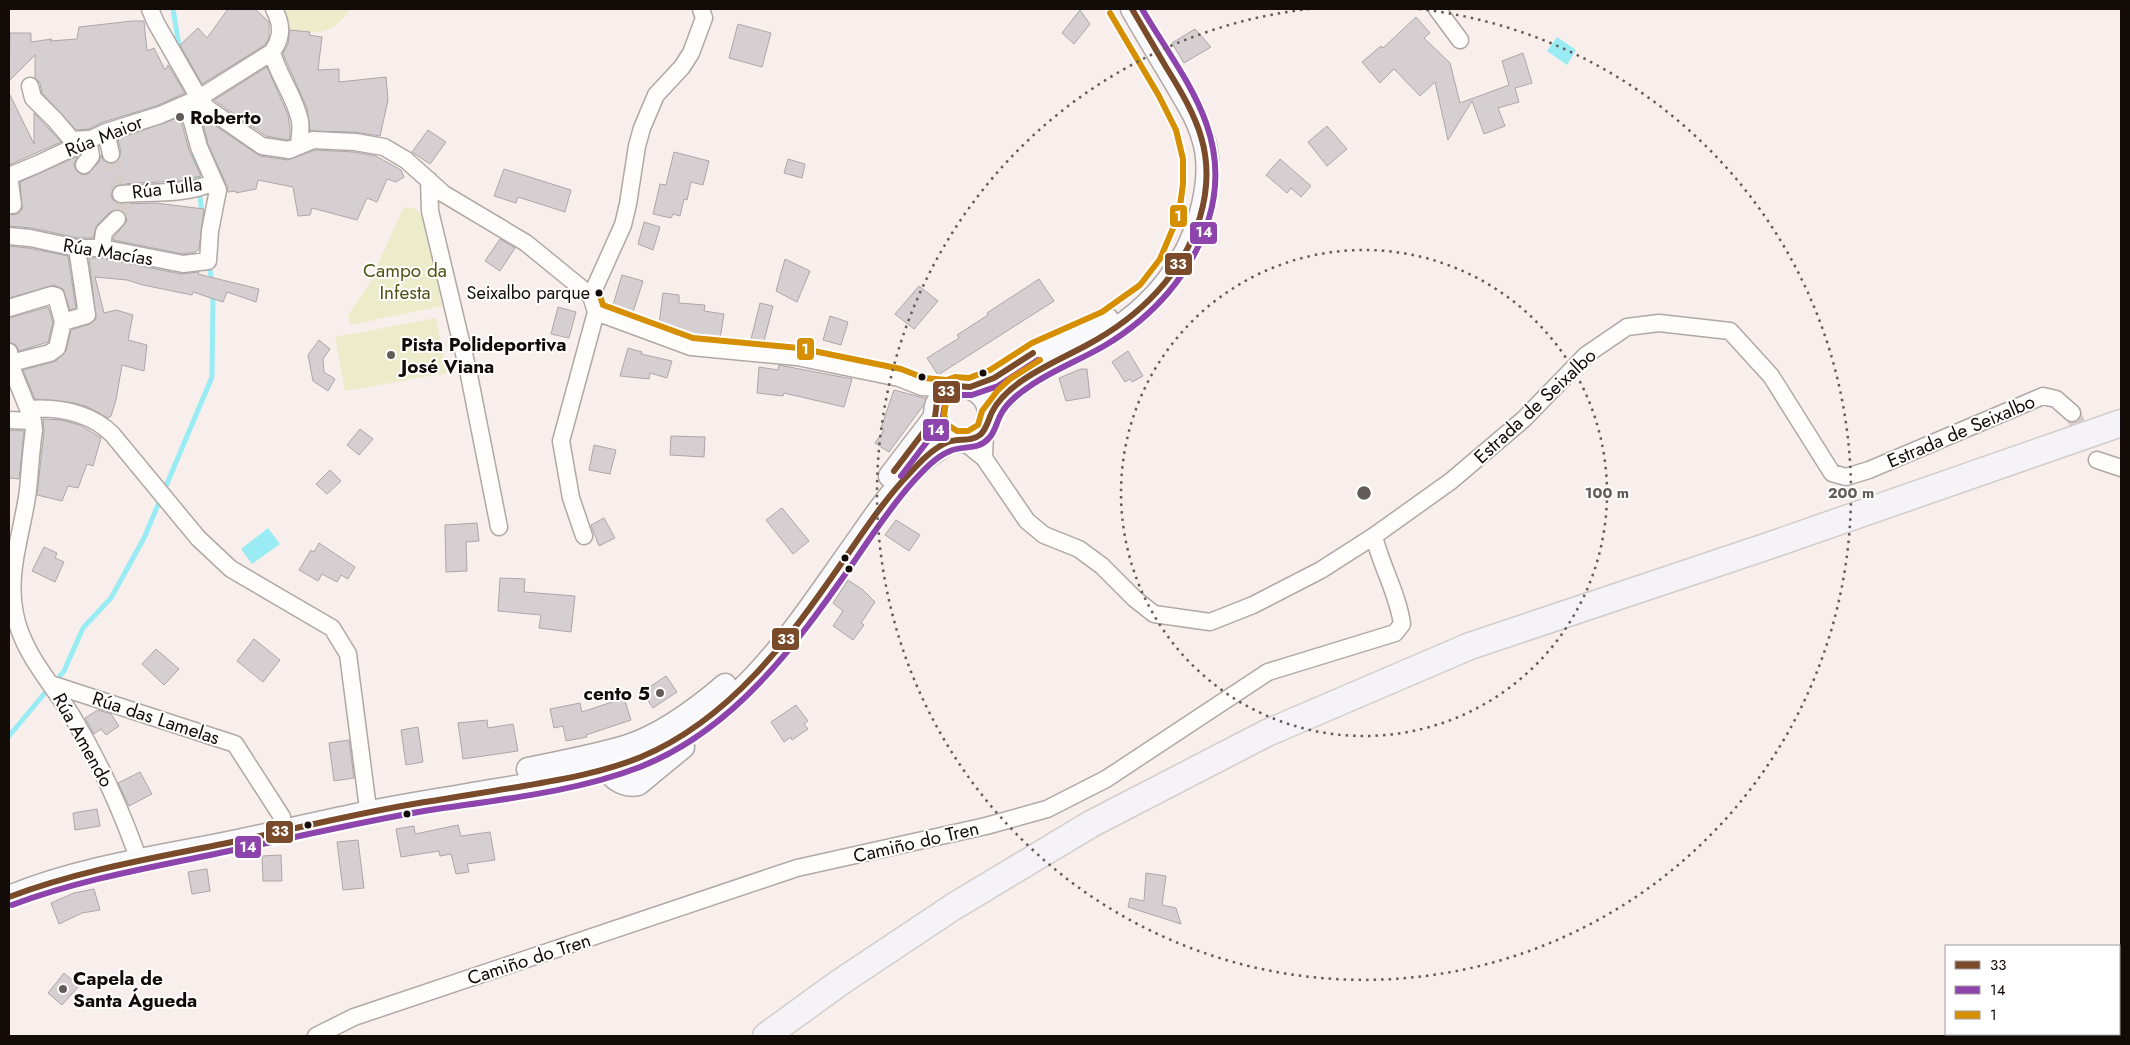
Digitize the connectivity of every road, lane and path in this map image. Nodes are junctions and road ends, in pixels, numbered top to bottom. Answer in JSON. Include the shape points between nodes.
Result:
{"nodes":[{"id":1,"x":150,"y":9,"type":"edge"},
{"id":2,"x":274,"y":9,"type":"edge"},
{"id":3,"x":1118,"y":9,"type":"edge"},
{"id":4,"x":1132,"y":9,"type":"edge"},
{"id":5,"x":1437,"y":9,"type":"edge"},
{"id":6,"x":703,"y":13,"type":"edge"},
{"id":7,"x":1460,"y":40,"type":"dead end"},
{"id":8,"x":272,"y":52,"type":"junction"},
{"id":9,"x":30,"y":86,"type":"dead end"},
{"id":10,"x":199,"y":98,"type":"junction"},
{"id":11,"x":106,"y":132,"type":"junction"},
{"id":12,"x":88,"y":139,"type":"junction"},
{"id":13,"x":300,"y":144,"type":"junction"},
{"id":14,"x":111,"y":154,"type":"tunnel mouth"},
{"id":15,"x":84,"y":165,"type":"dead end"},
{"id":16,"x":9,"y":175,"type":"edge"},
{"id":17,"x":429,"y":180,"type":"junction"},
{"id":18,"x":213,"y":182,"type":"junction"},
{"id":19,"x":121,"y":194,"type":"dead end"},
{"id":20,"x":9,"y":206,"type":"edge"},
{"id":21,"x":117,"y":219,"type":"tunnel mouth"},
{"id":22,"x":9,"y":236,"type":"edge"},
{"id":23,"x":77,"y":248,"type":"junction"},
{"id":24,"x":102,"y":248,"type":"junction"},
{"id":25,"x":591,"y":296,"type":"junction"},
{"id":26,"x":9,"y":308,"type":"edge"},
{"id":27,"x":596,"y":312,"type":"junction"},
{"id":28,"x":63,"y":322,"type":"junction"},
{"id":29,"x":10,"y":357,"type":"edge"},
{"id":30,"x":943,"y":396,"type":"junction"},
{"id":31,"x":2072,"y":413,"type":"tunnel mouth"},
{"id":32,"x":31,"y":415,"type":"junction"},
{"id":33,"x":9,"y":420,"type":"edge"},
{"id":34,"x":987,"y":422,"type":"junction"},
{"id":35,"x":2121,"y":422,"type":"edge"},
{"id":36,"x":958,"y":441,"type":"junction"},
{"id":37,"x":984,"y":458,"type":"junction"},
{"id":38,"x":2097,"y":460,"type":"tunnel mouth"},
{"id":39,"x":2121,"y":468,"type":"edge"},
{"id":40,"x":499,"y":526,"type":"dead end"},
{"id":41,"x":584,"y":536,"type":"dead end"},
{"id":42,"x":1374,"y":536,"type":"junction"},
{"id":43,"x":14,"y":633,"type":"edge"},
{"id":44,"x":740,"y":673,"type":"junction"},
{"id":45,"x":51,"y":684,"type":"junction"},
{"id":46,"x":644,"y":760,"type":"junction"},
{"id":47,"x":608,"y":764,"type":"junction"},
{"id":48,"x":536,"y":767,"type":"junction"},
{"id":49,"x":366,"y":801,"type":"junction"},
{"id":50,"x":282,"y":817,"type":"junction"},
{"id":51,"x":265,"y":836,"type":"junction"},
{"id":52,"x":135,"y":850,"type":"junction"},
{"id":53,"x":64,"y":878,"type":"junction"},
{"id":54,"x":9,"y":881,"type":"edge"},
{"id":55,"x":9,"y":897,"type":"edge"},
{"id":56,"x":316,"y":1036,"type":"edge"},
{"id":57,"x":766,"y":1036,"type":"edge"}],
"edges":[{"from":1,"to":10,"type":"street"},
{"from":2,"to":8,"type":"street","via":[[281,27]]},
{"from":3,"to":30,"type":"street","via":[[1167,92],[1190,144],[1192,185],[1188,216],[1176,250],[1158,277],[1128,306],[1093,326],[1036,351],[994,378]]},
{"from":4,"to":34,"type":"street","via":[[1184,97],[1204,138],[1207,181],[1199,221],[1178,266],[1148,304],[1100,339],[1030,375],[1004,396]]},
{"from":5,"to":7,"type":"street"},
{"from":6,"to":25,"type":"street","via":[[691,53],[656,95],[648,112],[637,146],[622,225]]},
{"from":8,"to":10,"type":"street","name":"Rúa Maior"},
{"from":8,"to":13,"type":"street","via":[[300,121]]},
{"from":9,"to":12,"type":"street","via":[[33,98],[72,140]]},
{"from":10,"to":11,"type":"street","name":"Rúa Maior","via":[[160,115]]},
{"from":10,"to":13,"type":"street","via":[[207,108],[262,146],[290,150]]},
{"from":10,"to":18,"type":"street","via":[[190,114]]},
{"from":11,"to":12,"type":"street","name":"Rúa Maior"},
{"from":11,"to":14,"type":"street"},
{"from":12,"to":15,"type":"street","via":[[91,156]]},
{"from":12,"to":16,"type":"street","name":"Rúa Maior"},
{"from":13,"to":17,"type":"street","via":[[313,140],[356,142],[384,148],[406,160]]},
{"from":16,"to":20,"type":"street","via":[[13,205]]},
{"from":17,"to":25,"type":"street","via":[[444,194],[526,243]]},
{"from":17,"to":40,"type":"street","via":[[430,211],[469,375]]},
{"from":18,"to":19,"type":"street","name":"Rúa Tulla","via":[[206,187]]},
{"from":18,"to":24,"type":"street","name":"Rúa Macías","via":[[218,190],[208,261],[183,264]]},
{"from":21,"to":24,"type":"street","via":[[104,232]]},
{"from":22,"to":23,"type":"street","name":"Rúa Macías"},
{"from":23,"to":24,"type":"street","name":"Rúa Macías"},
{"from":23,"to":28,"type":"street","via":[[87,315]]},
{"from":25,"to":27,"type":"street"},
{"from":26,"to":28,"type":"street","via":[[56,296]]},
{"from":27,"to":30,"type":"street","via":[[692,347],[798,357],[899,378]]},
{"from":27,"to":41,"type":"street","via":[[561,441],[570,498]]},
{"from":28,"to":29,"type":"street","via":[[57,348],[50,353]]},
{"from":29,"to":32,"type":"street"},
{"from":30,"to":34,"type":"street","via":[[980,392],[986,399]]},
{"from":30,"to":36,"type":"street","via":[[941,431]]},
{"from":30,"to":44,"type":"street","via":[[781,623]]},
{"from":31,"to":42,"type":"street","name":"Estrada de Seixalbo","via":[[2056,399],[2043,396],[1846,477],[1832,473],[1771,376],[1730,331],[1659,323],[1627,328],[1586,355],[1524,419],[1451,481]]},
{"from":32,"to":33,"type":"street"},
{"from":32,"to":43,"type":"street","name":"Rúa Amendo","via":[[34,430],[28,490],[13,576]]},
{"from":32,"to":49,"type":"street","via":[[65,409],[100,422],[198,538],[231,569],[332,628],[348,654]]},
{"from":34,"to":36,"type":"street","via":[[971,440]]},
{"from":34,"to":37,"type":"street"},
{"from":35,"to":57,"type":"main road","via":[[1470,646],[1267,733],[1091,824],[953,907]]},
{"from":36,"to":37,"type":"street"},
{"from":36,"to":46,"type":"street","via":[[926,457],[906,477],[773,657],[742,690],[700,726]]},
{"from":37,"to":42,"type":"street","name":"Estrada de Seixalbo","via":[[1027,521],[1044,535],[1080,549],[1154,614],[1210,622],[1304,579]]},
{"from":38,"to":39,"type":"street"},
{"from":42,"to":56,"type":"street","name":"Camiño do Tren","via":[[1400,611],[1402,624],[1395,633],[1268,672],[1106,779],[1047,809],[986,826],[797,868],[354,1017]]},
{"from":43,"to":45,"type":"street","name":"Rúa Amendo"},
{"from":44,"to":46,"type":"street","via":[[714,704]]},
{"from":44,"to":48,"type":"street","via":[[674,723],[630,745]]},
{"from":45,"to":50,"type":"street","name":"Rúa das Lamelas","via":[[235,744]]},
{"from":45,"to":52,"type":"street","name":"Rúa Amendo","via":[[78,726],[107,782]]},
{"from":46,"to":47,"type":"street"},
{"from":47,"to":48,"type":"street","via":[[563,770]]},
{"from":47,"to":51,"type":"street","via":[[348,816]]},
{"from":48,"to":49,"type":"street"},
{"from":49,"to":50,"type":"street"},
{"from":50,"to":52,"type":"street"},
{"from":51,"to":52,"type":"street","via":[[233,834]]},
{"from":51,"to":53,"type":"street"},
{"from":52,"to":53,"type":"street","via":[[91,862]]},
{"from":52,"to":54,"type":"street","via":[[58,864]]},
{"from":53,"to":55,"type":"street"}]}
